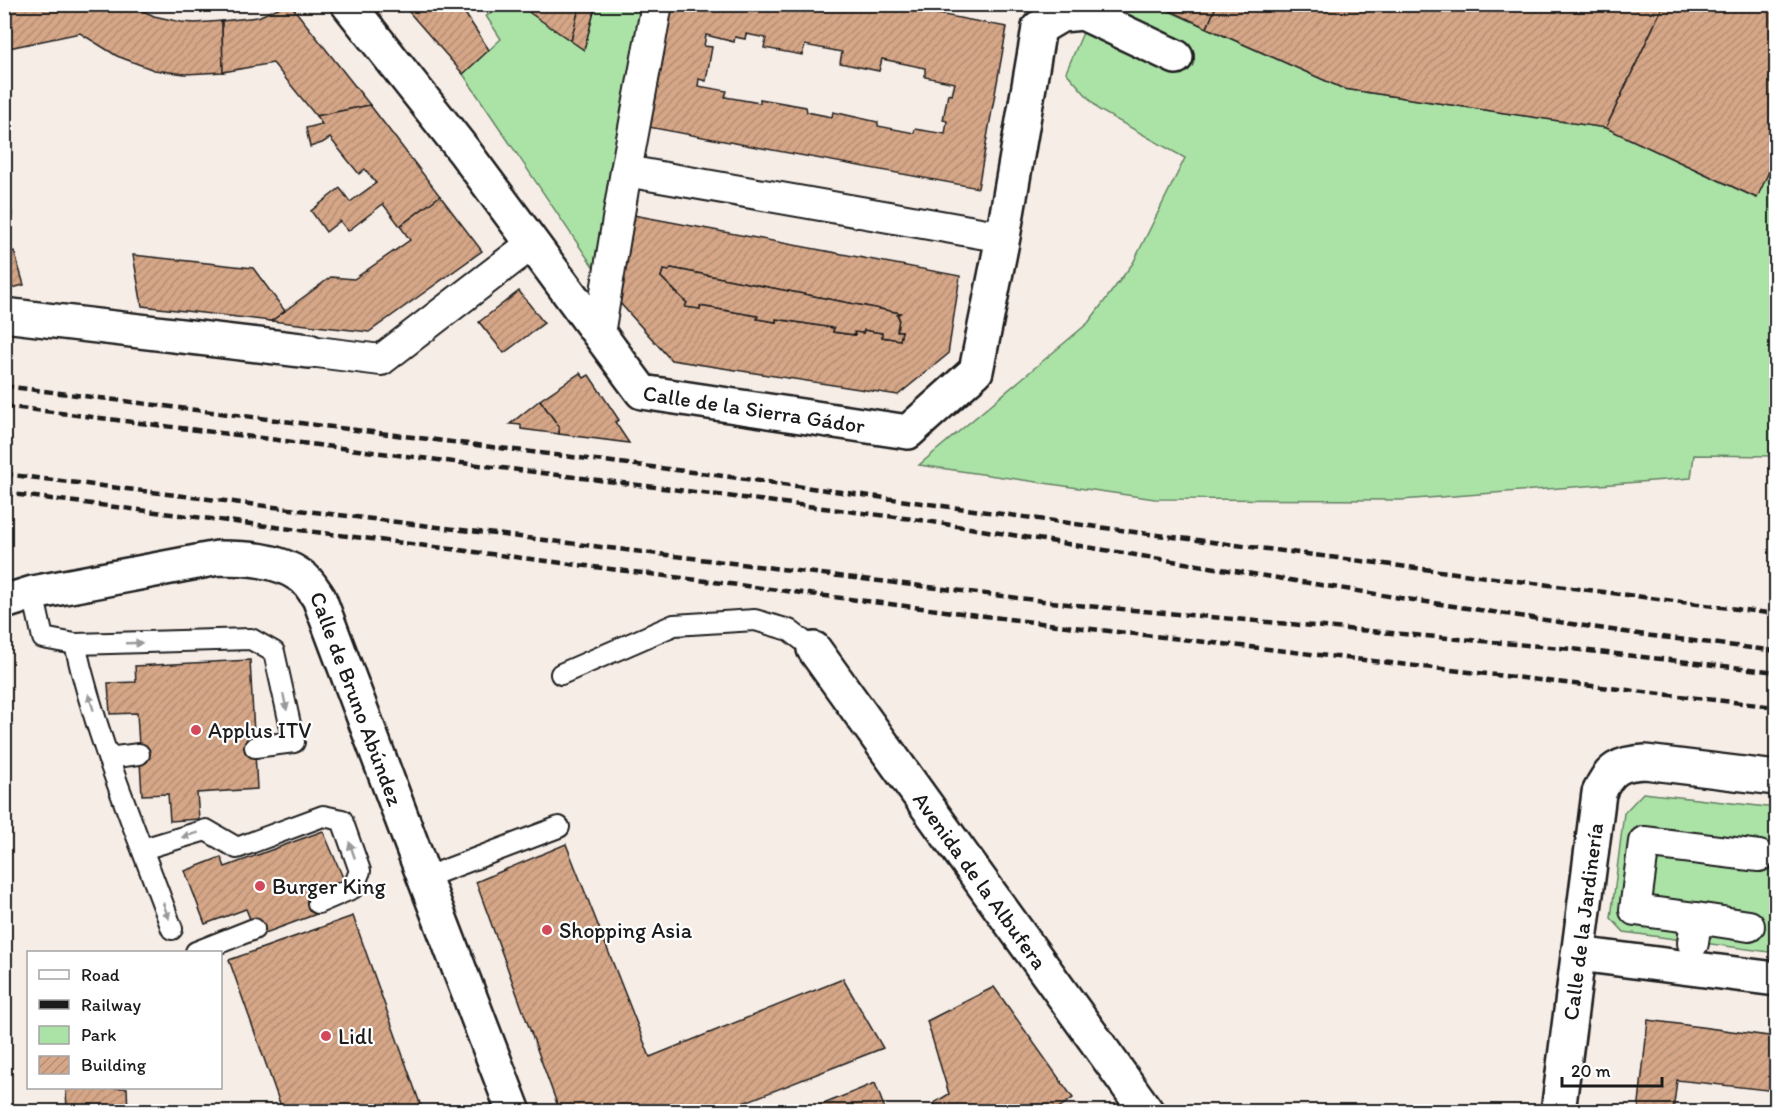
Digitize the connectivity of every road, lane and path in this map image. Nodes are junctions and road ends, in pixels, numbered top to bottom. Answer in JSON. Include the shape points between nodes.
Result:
{"nodes":[{"id":1,"x":348,"y":4,"type":"edge"},
{"id":2,"x":657,"y":4,"type":"edge"},
{"id":3,"x":1034,"y":16,"type":"edge"},
{"id":4,"x":1176,"y":57,"type":"dead end"},
{"id":5,"x":626,"y":171,"type":"junction"},
{"id":6,"x":1003,"y":237,"type":"junction"},
{"id":7,"x":532,"y":243,"type":"junction"},
{"id":8,"x":4,"y":315,"type":"edge"},
{"id":9,"x":599,"y":334,"type":"junction"},
{"id":10,"x":309,"y":351,"type":"joint"},
{"id":11,"x":19,"y":598,"type":"edge"},
{"id":12,"x":75,"y":644,"type":"junction"},
{"id":13,"x":814,"y":649,"type":"joint"},
{"id":14,"x":561,"y":674,"type":"dead end"},
{"id":15,"x":255,"y":747,"type":"dead end"},
{"id":16,"x":140,"y":754,"type":"dead end"},
{"id":17,"x":108,"y":758,"type":"junction"},
{"id":18,"x":1776,"y":778,"type":"edge"},
{"id":19,"x":559,"y":827,"type":"dead end"},
{"id":20,"x":143,"y":849,"type":"junction"},
{"id":21,"x":1759,"y":856,"type":"dead end"},
{"id":22,"x":424,"y":878,"type":"junction"},
{"id":23,"x":318,"y":903,"type":"dead end"},
{"id":24,"x":1749,"y":926,"type":"dead end"},
{"id":25,"x":172,"y":929,"type":"dead end"},
{"id":26,"x":254,"y":929,"type":"dead end"},
{"id":27,"x":199,"y":951,"type":"edge"},
{"id":28,"x":1578,"y":954,"type":"junction"},
{"id":29,"x":1776,"y":979,"type":"edge"},
{"id":30,"x":514,"y":1112,"type":"edge"},
{"id":31,"x":1147,"y":1112,"type":"edge"},
{"id":32,"x":1558,"y":1112,"type":"edge"}],
"edges":[{"from":1,"to":7,"type":"street","name":"Calle de la Sierra Gádor"},
{"from":2,"to":5,"type":"street"},
{"from":3,"to":4,"type":"street","via":[[1083,13]]},
{"from":3,"to":6,"type":"street","name":"Calle de la Sierra Gádor"},
{"from":5,"to":6,"type":"street"},
{"from":5,"to":9,"type":"street"},
{"from":6,"to":9,"type":"street","name":"Calle de la Sierra Gádor","via":[[976,371],[908,432],[642,392]]},
{"from":7,"to":9,"type":"street","name":"Calle de la Sierra Gádor"},
{"from":7,"to":10,"type":"street","via":[[381,360]]},
{"from":8,"to":10,"type":"street"},
{"from":11,"to":12,"type":"lane","via":[[43,638]]},
{"from":11,"to":22,"type":"street","name":"Calle de Bruno Abúndez","via":[[218,558],[249,558],[278,564],[303,577],[320,598]]},
{"from":12,"to":15,"type":"lane","one_way":true,"via":[[251,639],[274,652],[294,742]]},
{"from":17,"to":12,"type":"lane","one_way":true},
{"from":13,"to":14,"type":"lane","via":[[789,630],[755,620],[674,626]]},
{"from":13,"to":31,"type":"street","name":"Avenida de la Albufera"},
{"from":16,"to":17,"type":"lane"},
{"from":17,"to":20,"type":"lane"},
{"from":18,"to":28,"type":"street","name":"Calle de la Jardinería","via":[[1645,762],[1615,769],[1599,793]]},
{"from":19,"to":22,"type":"lane"},
{"from":23,"to":20,"type":"lane","one_way":true,"via":[[353,888],[360,871],[342,820],[324,816],[237,848],[206,830]]},
{"from":20,"to":25,"type":"lane","one_way":true},
{"from":21,"to":24,"type":"street","via":[[1644,842],[1635,910],[1694,930]]},
{"from":22,"to":30,"type":"street","name":"Calle de Bruno Abúndez"},
{"from":26,"to":27,"type":"lane"},
{"from":28,"to":29,"type":"street"},
{"from":28,"to":32,"type":"street","name":"Calle de la Jardinería"}]}
